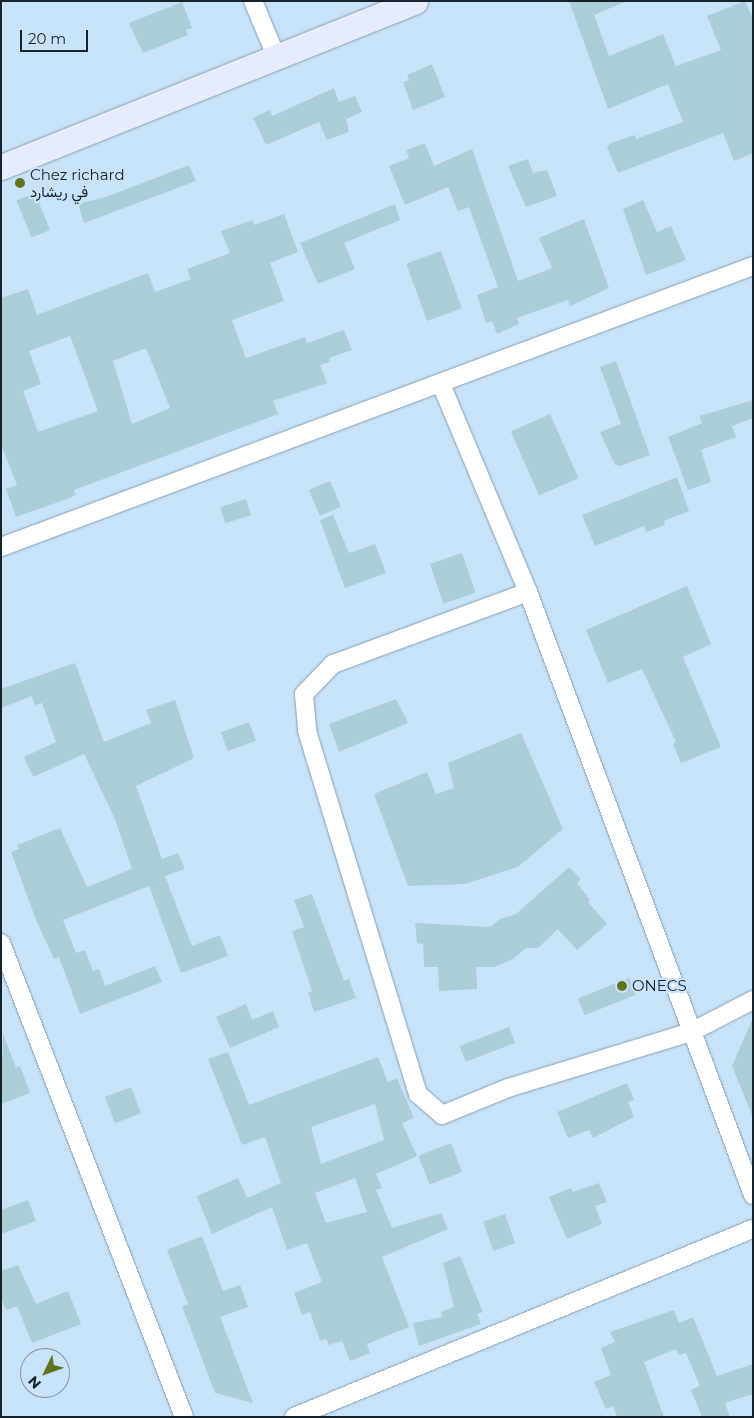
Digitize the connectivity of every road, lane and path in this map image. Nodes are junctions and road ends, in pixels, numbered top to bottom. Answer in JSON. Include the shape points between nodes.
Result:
{"nodes":[{"id":1,"x":253,"y":1,"type":"edge"},
{"id":2,"x":415,"y":1,"type":"edge"},
{"id":3,"x":276,"y":56,"type":"junction"},
{"id":4,"x":1,"y":168,"type":"edge"},
{"id":5,"x":753,"y":266,"type":"edge"},
{"id":6,"x":441,"y":384,"type":"junction"},
{"id":7,"x":1,"y":547,"type":"edge"},
{"id":8,"x":528,"y":592,"type":"junction"},
{"id":9,"x":1,"y":943,"type":"edge"},
{"id":10,"x":753,"y":1000,"type":"edge"},
{"id":11,"x":691,"y":1032,"type":"junction"},
{"id":12,"x":753,"y":1195,"type":"edge"},
{"id":13,"x":753,"y":1228,"type":"edge"},
{"id":14,"x":184,"y":1417,"type":"edge"},
{"id":15,"x":294,"y":1417,"type":"edge"}],
"edges":[{"from":1,"to":3,"type":"street"},
{"from":2,"to":3,"type":"street"},
{"from":3,"to":4,"type":"street"},
{"from":5,"to":6,"type":"street"},
{"from":6,"to":7,"type":"street"},
{"from":6,"to":8,"type":"street"},
{"from":8,"to":11,"type":"street"},
{"from":8,"to":11,"type":"street","via":[[333,664],[304,694],[307,731],[418,1094],[442,1114],[508,1088]]},
{"from":9,"to":14,"type":"street"},
{"from":10,"to":11,"type":"street"},
{"from":11,"to":12,"type":"street"},
{"from":13,"to":15,"type":"street"}]}
